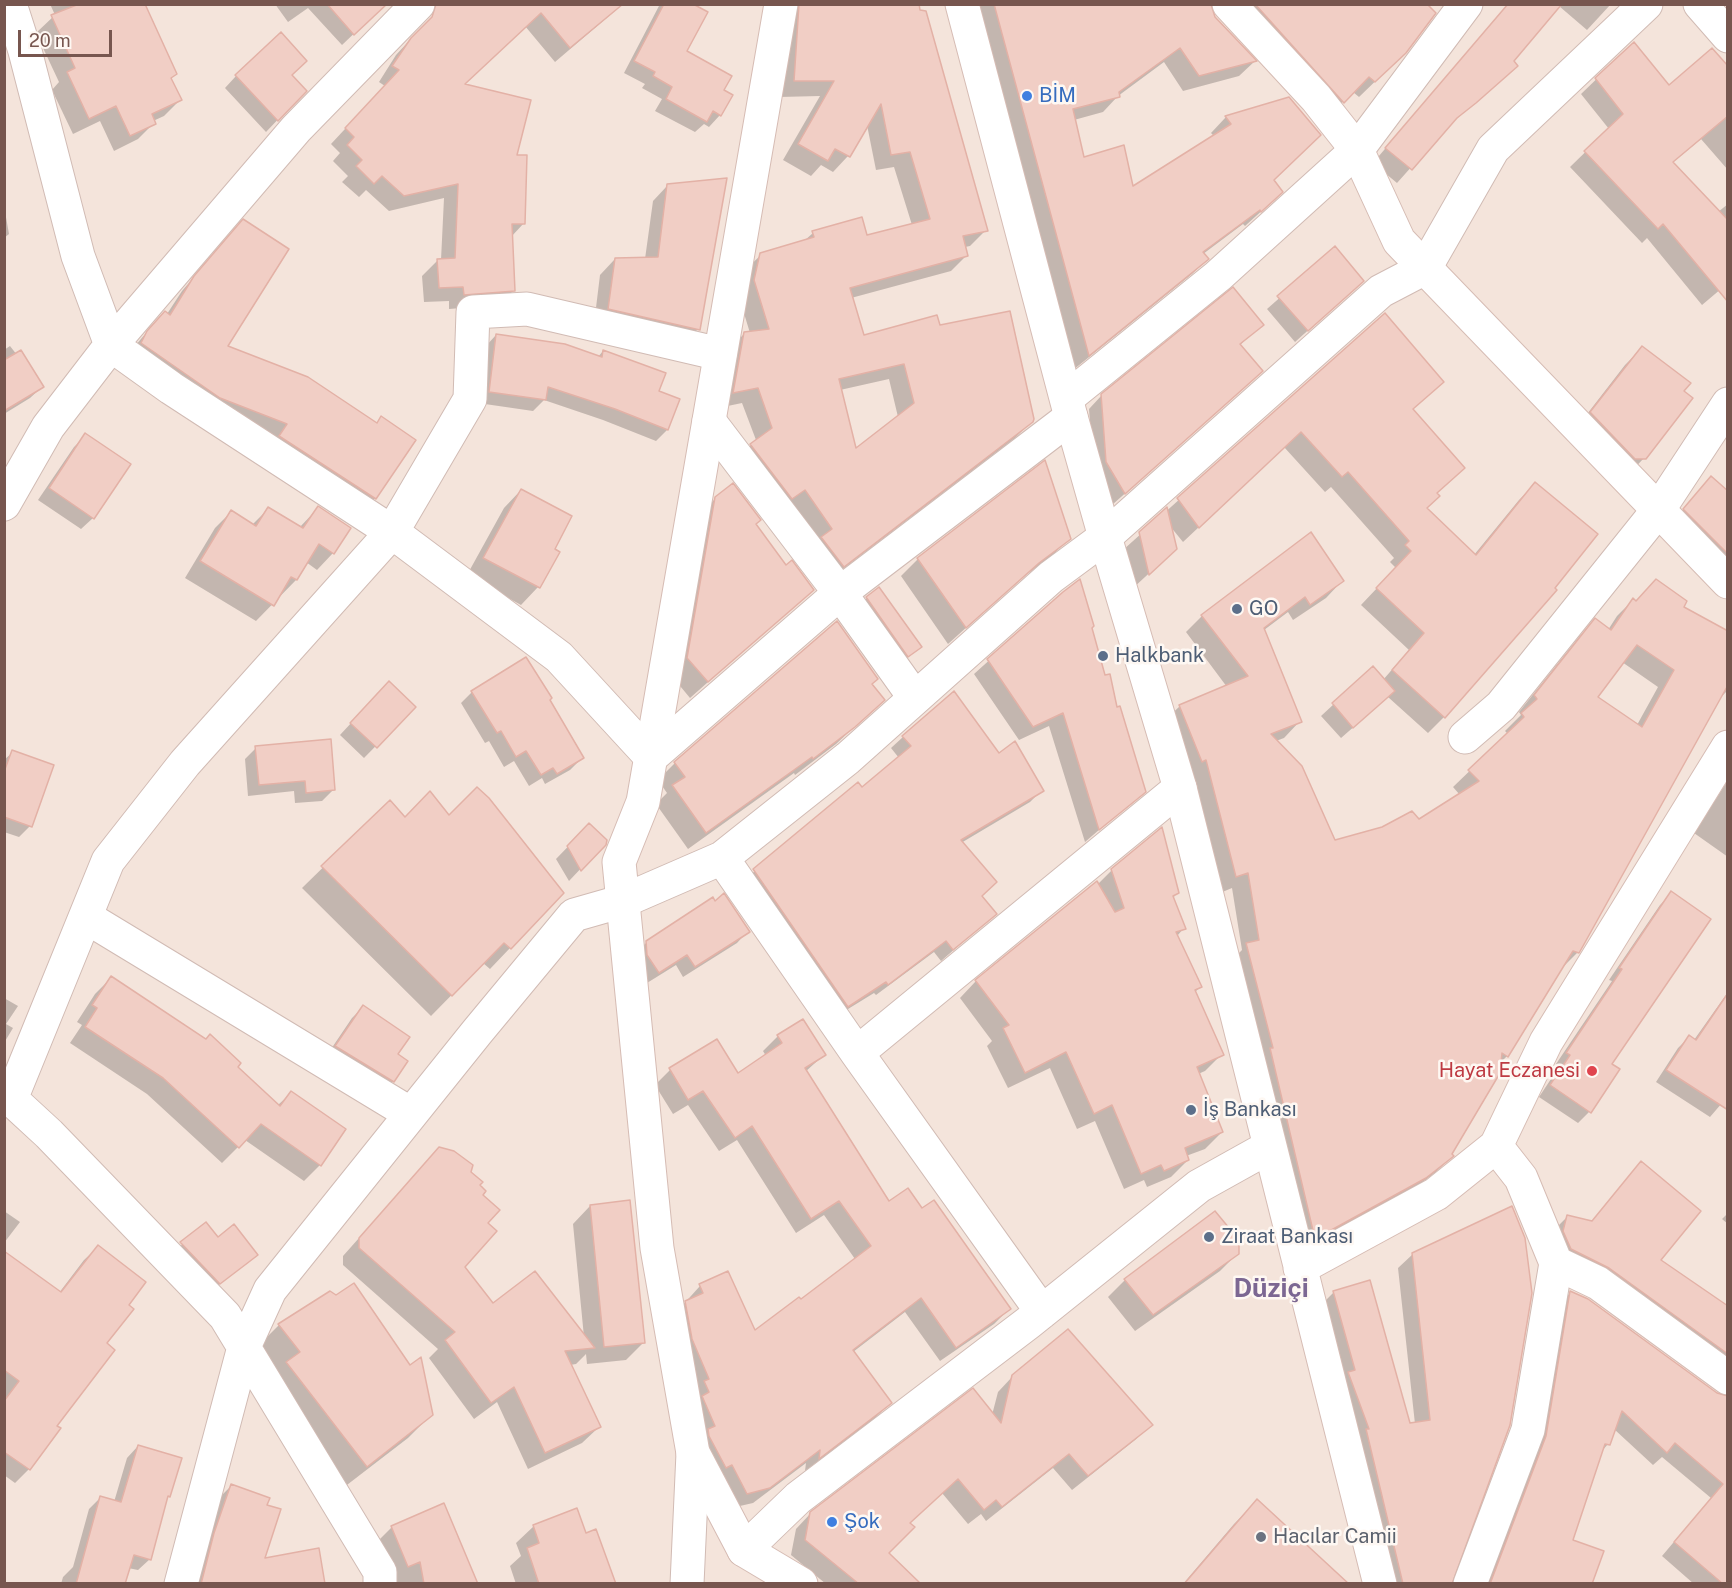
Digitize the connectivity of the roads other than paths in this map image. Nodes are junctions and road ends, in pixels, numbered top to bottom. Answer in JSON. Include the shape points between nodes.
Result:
{"nodes":[{"id":1,"x":10,"y":4,"type":"edge"},
{"id":2,"x":418,"y":4,"type":"edge"},
{"id":3,"x":781,"y":4,"type":"edge"},
{"id":4,"x":962,"y":4,"type":"edge"},
{"id":5,"x":1229,"y":4,"type":"edge"},
{"id":6,"x":1646,"y":4,"type":"edge"},
{"id":7,"x":1700,"y":4,"type":"edge"},
{"id":8,"x":1465,"y":5,"type":"edge"},
{"id":9,"x":1728,"y":36,"type":"edge"},
{"id":10,"x":1357,"y":150,"type":"junction"},
{"id":11,"x":1425,"y":268,"type":"junction"},
{"id":12,"x":111,"y":345,"type":"junction"},
{"id":13,"x":720,"y":354,"type":"junction"},
{"id":14,"x":1728,"y":404,"type":"edge"},
{"id":15,"x":1069,"y":407,"type":"junction"},
{"id":16,"x":709,"y":421,"type":"junction"},
{"id":17,"x":4,"y":504,"type":"edge"},
{"id":18,"x":1659,"y":509,"type":"junction"},
{"id":19,"x":392,"y":532,"type":"junction"},
{"id":20,"x":1105,"y":537,"type":"junction"},
{"id":21,"x":1728,"y":582,"type":"edge"},
{"id":22,"x":840,"y":593,"type":"junction"},
{"id":23,"x":915,"y":698,"type":"junction"},
{"id":24,"x":1465,"y":737,"type":"dead end"},
{"id":25,"x":1728,"y":747,"type":"edge"},
{"id":26,"x":651,"y":758,"type":"junction"},
{"id":27,"x":1180,"y":788,"type":"junction"},
{"id":28,"x":722,"y":858,"type":"junction"},
{"id":29,"x":623,"y":901,"type":"junction"},
{"id":30,"x":86,"y":917,"type":"junction"},
{"id":31,"x":857,"y":1053,"type":"junction"},
{"id":32,"x":8,"y":1097,"type":"edge"},
{"id":33,"x":411,"y":1114,"type":"junction"},
{"id":34,"x":1496,"y":1146,"type":"junction"},
{"id":35,"x":1269,"y":1147,"type":"junction"},
{"id":36,"x":1556,"y":1263,"type":"junction"},
{"id":37,"x":1300,"y":1268,"type":"junction"},
{"id":38,"x":1042,"y":1312,"type":"junction"},
{"id":39,"x":244,"y":1347,"type":"junction"},
{"id":40,"x":1728,"y":1378,"type":"edge"},
{"id":41,"x":693,"y":1453,"type":"junction"},
{"id":42,"x":744,"y":1550,"type":"junction"},
{"id":43,"x":181,"y":1584,"type":"edge"},
{"id":44,"x":380,"y":1584,"type":"edge"},
{"id":45,"x":687,"y":1584,"type":"edge"},
{"id":46,"x":801,"y":1584,"type":"edge"},
{"id":47,"x":1380,"y":1584,"type":"edge"},
{"id":48,"x":1470,"y":1584,"type":"edge"}],
"edges":[{"from":1,"to":12,"type":"street","via":[[78,256]]},
{"from":2,"to":12,"type":"street","via":[[296,129]]},
{"from":3,"to":13,"type":"street"},
{"from":4,"to":15,"type":"street"},
{"from":5,"to":10,"type":"street","via":[[1316,98]]},
{"from":6,"to":11,"type":"street","via":[[1493,148]]},
{"from":7,"to":9,"type":"street"},
{"from":8,"to":10,"type":"street"},
{"from":10,"to":11,"type":"street","via":[[1399,240]]},
{"from":10,"to":15,"type":"street"},
{"from":11,"to":18,"type":"street"},
{"from":11,"to":20,"type":"street","via":[[1381,291]]},
{"from":12,"to":17,"type":"street","via":[[48,427]]},
{"from":12,"to":19,"type":"street"},
{"from":13,"to":16,"type":"street"},
{"from":13,"to":19,"type":"street","via":[[527,309],[473,312],[470,399]]},
{"from":14,"to":18,"type":"street"},
{"from":15,"to":20,"type":"street"},
{"from":15,"to":22,"type":"street"},
{"from":16,"to":22,"type":"street"},
{"from":16,"to":26,"type":"street"},
{"from":18,"to":21,"type":"street"},
{"from":18,"to":24,"type":"street","via":[[1501,706]]},
{"from":19,"to":26,"type":"street","via":[[559,657]]},
{"from":19,"to":30,"type":"street","via":[[184,762],[108,861]]},
{"from":20,"to":23,"type":"street","via":[[1051,577]]},
{"from":20,"to":27,"type":"street"},
{"from":22,"to":23,"type":"street"},
{"from":22,"to":26,"type":"street"},
{"from":23,"to":28,"type":"street","via":[[848,758]]},
{"from":25,"to":34,"type":"street","via":[[1546,1042]]},
{"from":26,"to":29,"type":"street","via":[[643,802],[619,862]]},
{"from":27,"to":31,"type":"street"},
{"from":27,"to":35,"type":"street"},
{"from":28,"to":29,"type":"street"},
{"from":28,"to":31,"type":"street"},
{"from":29,"to":33,"type":"street","via":[[574,915]]},
{"from":29,"to":41,"type":"street","via":[[657,1248]]},
{"from":30,"to":32,"type":"street"},
{"from":30,"to":33,"type":"street"},
{"from":31,"to":38,"type":"street"},
{"from":32,"to":39,"type":"street","via":[[49,1134],[225,1316]]},
{"from":33,"to":39,"type":"street","via":[[270,1290]]},
{"from":34,"to":36,"type":"street","via":[[1521,1178]]},
{"from":34,"to":37,"type":"street","via":[[1436,1194]]},
{"from":35,"to":37,"type":"street"},
{"from":35,"to":38,"type":"street","via":[[1199,1186]]},
{"from":36,"to":40,"type":"street","via":[[1598,1283]]},
{"from":36,"to":48,"type":"street","via":[[1528,1430]]},
{"from":37,"to":47,"type":"street"},
{"from":38,"to":42,"type":"street","via":[[798,1498]]},
{"from":39,"to":43,"type":"street"},
{"from":39,"to":44,"type":"street","via":[[380,1572]]},
{"from":41,"to":42,"type":"street"},
{"from":41,"to":45,"type":"street"},
{"from":42,"to":46,"type":"street"}]}
